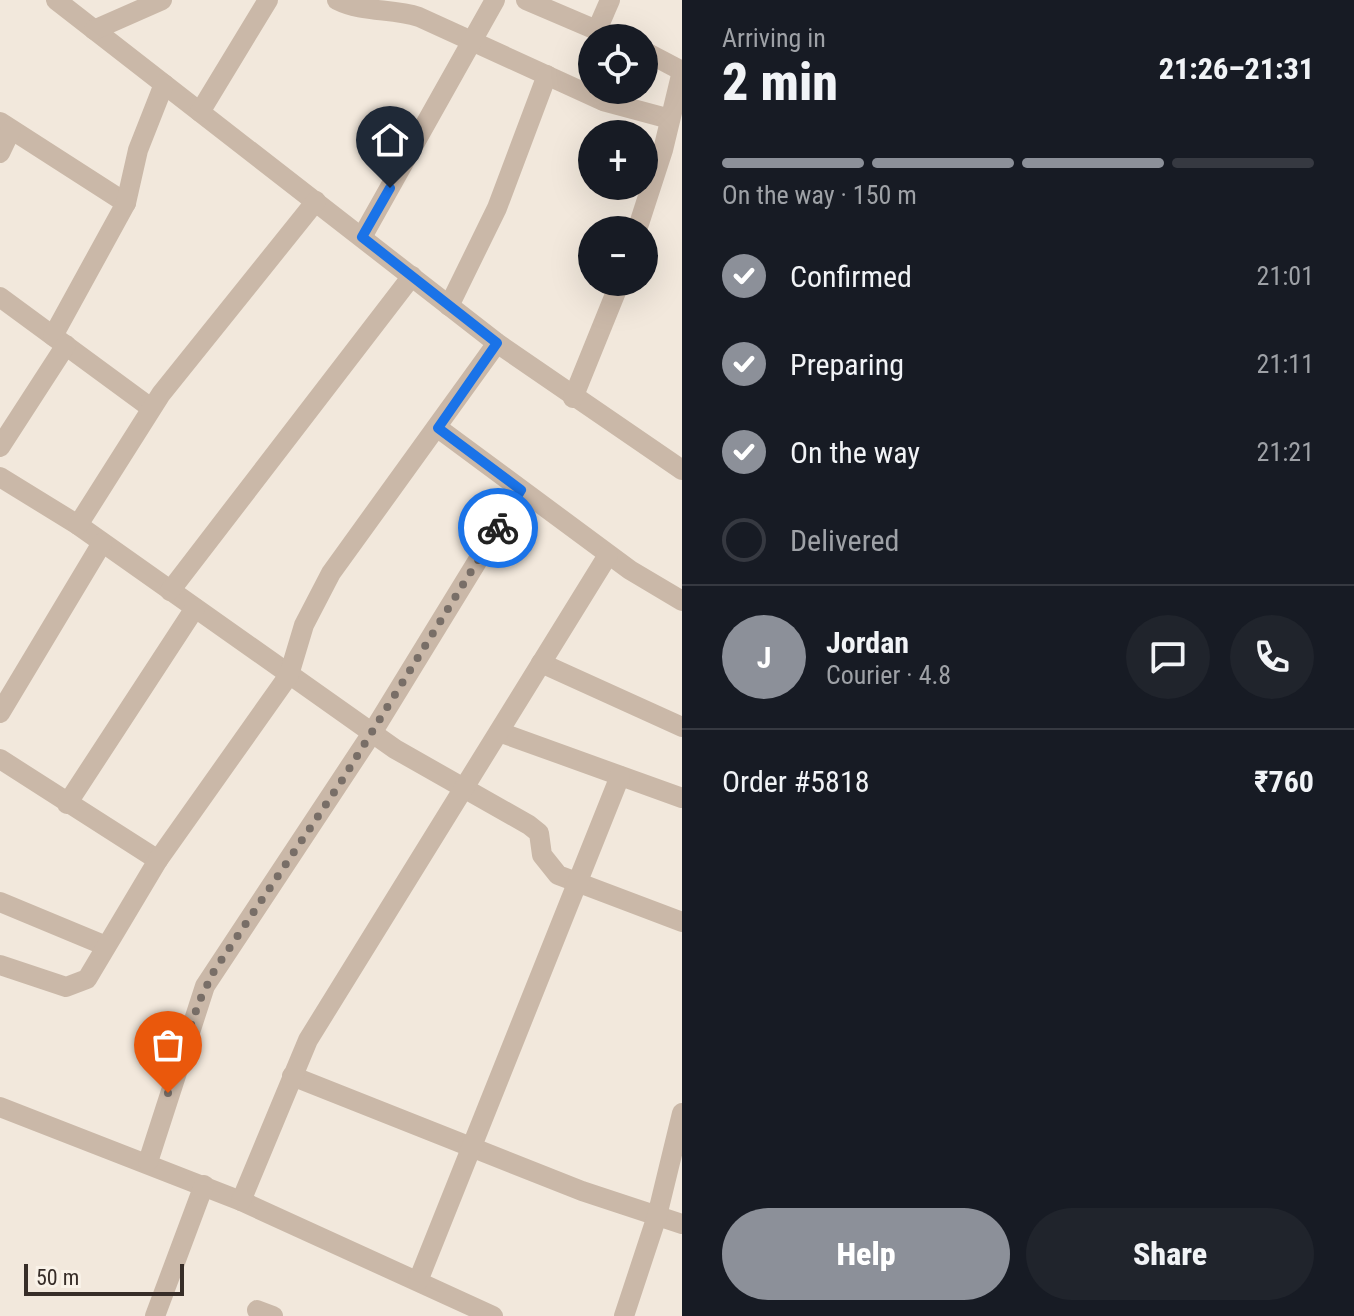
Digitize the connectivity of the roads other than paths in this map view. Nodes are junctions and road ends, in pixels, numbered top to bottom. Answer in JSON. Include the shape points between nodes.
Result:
{"nodes":[{"id":1,"x":56,"y":0,"type":"edge"},
{"id":2,"x":162,"y":0,"type":"edge"},
{"id":3,"x":268,"y":0,"type":"edge"},
{"id":4,"x":337,"y":0,"type":"edge"},
{"id":5,"x":495,"y":0,"type":"edge"},
{"id":6,"x":526,"y":0,"type":"edge"},
{"id":7,"x":610,"y":0,"type":"edge"},
{"id":8,"x":582,"y":24,"type":"edge"},
{"id":9,"x":607,"y":24,"type":"edge"},
{"id":10,"x":94,"y":30,"type":"junction"},
{"id":11,"x":473,"y":40,"type":"junction"},
{"id":12,"x":658,"y":58,"type":"edge"},
{"id":13,"x":682,"y":71,"type":"edge"},
{"id":14,"x":547,"y":75,"type":"junction"},
{"id":15,"x":164,"y":84,"type":"junction"},
{"id":16,"x":200,"y":112,"type":"junction"},
{"id":17,"x":670,"y":119,"type":"junction"},
{"id":18,"x":6,"y":126,"type":"edge"},
{"id":19,"x":0,"y":153,"type":"edge"},
{"id":20,"x":316,"y":201,"type":"junction"},
{"id":21,"x":126,"y":203,"type":"junction"},
{"id":22,"x":641,"y":216,"type":"edge"},
{"id":23,"x":362,"y":237,"type":"junction"},
{"id":24,"x":412,"y":276,"type":"junction"},
{"id":25,"x":614,"y":296,"type":"edge"},
{"id":26,"x":0,"y":297,"type":"edge"},
{"id":27,"x":449,"y":306,"type":"junction"},
{"id":28,"x":60,"y":340,"type":"junction"},
{"id":29,"x":497,"y":343,"type":"junction"},
{"id":30,"x":573,"y":398,"type":"junction"},
{"id":31,"x":151,"y":408,"type":"junction"},
{"id":32,"x":438,"y":428,"type":"junction"},
{"id":33,"x":0,"y":447,"type":"edge"},
{"id":34,"x":682,"y":470,"type":"edge"},
{"id":35,"x":3,"y":485,"type":"edge"},
{"id":36,"x":521,"y":490,"type":"junction"},
{"id":37,"x":78,"y":525,"type":"junction"},
{"id":38,"x":102,"y":543,"type":"junction"},
{"id":39,"x":608,"y":555,"type":"junction"},
{"id":40,"x":170,"y":591,"type":"junction"},
{"id":41,"x":682,"y":601,"type":"edge"},
{"id":42,"x":195,"y":608,"type":"junction"},
{"id":43,"x":541,"y":663,"type":"junction"},
{"id":44,"x":289,"y":675,"type":"junction"},
{"id":45,"x":0,"y":713,"type":"edge"},
{"id":46,"x":682,"y":727,"type":"edge"},
{"id":47,"x":499,"y":732,"type":"junction"},
{"id":48,"x":372,"y":733,"type":"junction"},
{"id":49,"x":0,"y":759,"type":"edge"},
{"id":50,"x":620,"y":776,"type":"junction"},
{"id":51,"x":466,"y":787,"type":"junction"},
{"id":52,"x":682,"y":798,"type":"edge"},
{"id":53,"x":67,"y":804,"type":"junction"},
{"id":54,"x":158,"y":860,"type":"junction"},
{"id":55,"x":575,"y":883,"type":"junction"},
{"id":56,"x":0,"y":902,"type":"edge"},
{"id":57,"x":682,"y":922,"type":"edge"},
{"id":58,"x":106,"y":946,"type":"junction"},
{"id":59,"x":0,"y":965,"type":"edge"},
{"id":60,"x":292,"y":1076,"type":"junction"},
{"id":61,"x":0,"y":1107,"type":"edge"},
{"id":62,"x":682,"y":1113,"type":"edge"},
{"id":63,"x":469,"y":1146,"type":"junction"},
{"id":64,"x":148,"y":1162,"type":"junction"},
{"id":65,"x":204,"y":1185,"type":"junction"},
{"id":66,"x":241,"y":1201,"type":"junction"},
{"id":67,"x":657,"y":1216,"type":"junction"},
{"id":68,"x":682,"y":1224,"type":"edge"},
{"id":69,"x":418,"y":1281,"type":"junction"},
{"id":70,"x":155,"y":1316,"type":"edge"},
{"id":71,"x":493,"y":1316,"type":"edge"},
{"id":72,"x":624,"y":1316,"type":"edge"}],
"edges":[{"from":1,"to":10,"type":"street"},
{"from":2,"to":10,"type":"street"},
{"from":3,"to":16,"type":"street"},
{"from":4,"to":11,"type":"street","via":[[407,13]]},
{"from":5,"to":11,"type":"street"},
{"from":6,"to":8,"type":"street"},
{"from":7,"to":9,"type":"street"},
{"from":10,"to":15,"type":"street"},
{"from":11,"to":14,"type":"street"},
{"from":11,"to":23,"type":"street"},
{"from":12,"to":13,"type":"street"},
{"from":13,"to":17,"type":"street"},
{"from":14,"to":17,"type":"street","via":[[603,101]]},
{"from":14,"to":27,"type":"street","via":[[497,208]]},
{"from":15,"to":16,"type":"street"},
{"from":15,"to":21,"type":"street","via":[[138,150]]},
{"from":16,"to":20,"type":"street"},
{"from":17,"to":22,"type":"street"},
{"from":18,"to":19,"type":"street"},
{"from":18,"to":21,"type":"street"},
{"from":20,"to":23,"type":"street"},
{"from":20,"to":31,"type":"street"},
{"from":21,"to":28,"type":"street"},
{"from":23,"to":24,"type":"street"},
{"from":24,"to":27,"type":"street"},
{"from":24,"to":40,"type":"street"},
{"from":25,"to":30,"type":"street"},
{"from":26,"to":28,"type":"street"},
{"from":27,"to":29,"type":"street"},
{"from":28,"to":31,"type":"street"},
{"from":28,"to":33,"type":"street"},
{"from":29,"to":30,"type":"street"},
{"from":29,"to":32,"type":"street"},
{"from":30,"to":34,"type":"street"},
{"from":31,"to":37,"type":"street"},
{"from":32,"to":36,"type":"street"},
{"from":32,"to":44,"type":"street","via":[[331,573],[304,625]]},
{"from":35,"to":37,"type":"street"},
{"from":36,"to":39,"type":"street"},
{"from":36,"to":48,"type":"street"},
{"from":37,"to":38,"type":"street"},
{"from":38,"to":40,"type":"street"},
{"from":38,"to":45,"type":"street"},
{"from":39,"to":41,"type":"street"},
{"from":39,"to":43,"type":"street"},
{"from":40,"to":42,"type":"street"},
{"from":42,"to":44,"type":"street"},
{"from":42,"to":53,"type":"street"},
{"from":43,"to":46,"type":"street"},
{"from":43,"to":47,"type":"street"},
{"from":44,"to":48,"type":"street"},
{"from":44,"to":54,"type":"street"},
{"from":47,"to":50,"type":"street"},
{"from":47,"to":51,"type":"street"},
{"from":48,"to":51,"type":"street"},
{"from":48,"to":64,"type":"street","via":[[205,986]]},
{"from":49,"to":53,"type":"street"},
{"from":50,"to":52,"type":"street"},
{"from":50,"to":55,"type":"street"},
{"from":51,"to":55,"type":"street","via":[[539,833],[548,865]]},
{"from":51,"to":60,"type":"street","via":[[328,1005]]},
{"from":53,"to":54,"type":"street"},
{"from":54,"to":58,"type":"street"},
{"from":55,"to":57,"type":"street"},
{"from":55,"to":63,"type":"street"},
{"from":56,"to":58,"type":"street"},
{"from":58,"to":59,"type":"street","via":[[77,986]]},
{"from":60,"to":63,"type":"street"},
{"from":60,"to":66,"type":"street"},
{"from":61,"to":64,"type":"street"},
{"from":62,"to":67,"type":"street"},
{"from":63,"to":67,"type":"street"},
{"from":63,"to":69,"type":"street"},
{"from":64,"to":65,"type":"street"},
{"from":65,"to":66,"type":"street"},
{"from":65,"to":70,"type":"street"},
{"from":66,"to":69,"type":"street"},
{"from":67,"to":68,"type":"street"},
{"from":67,"to":72,"type":"street"},
{"from":69,"to":71,"type":"street"}]}
